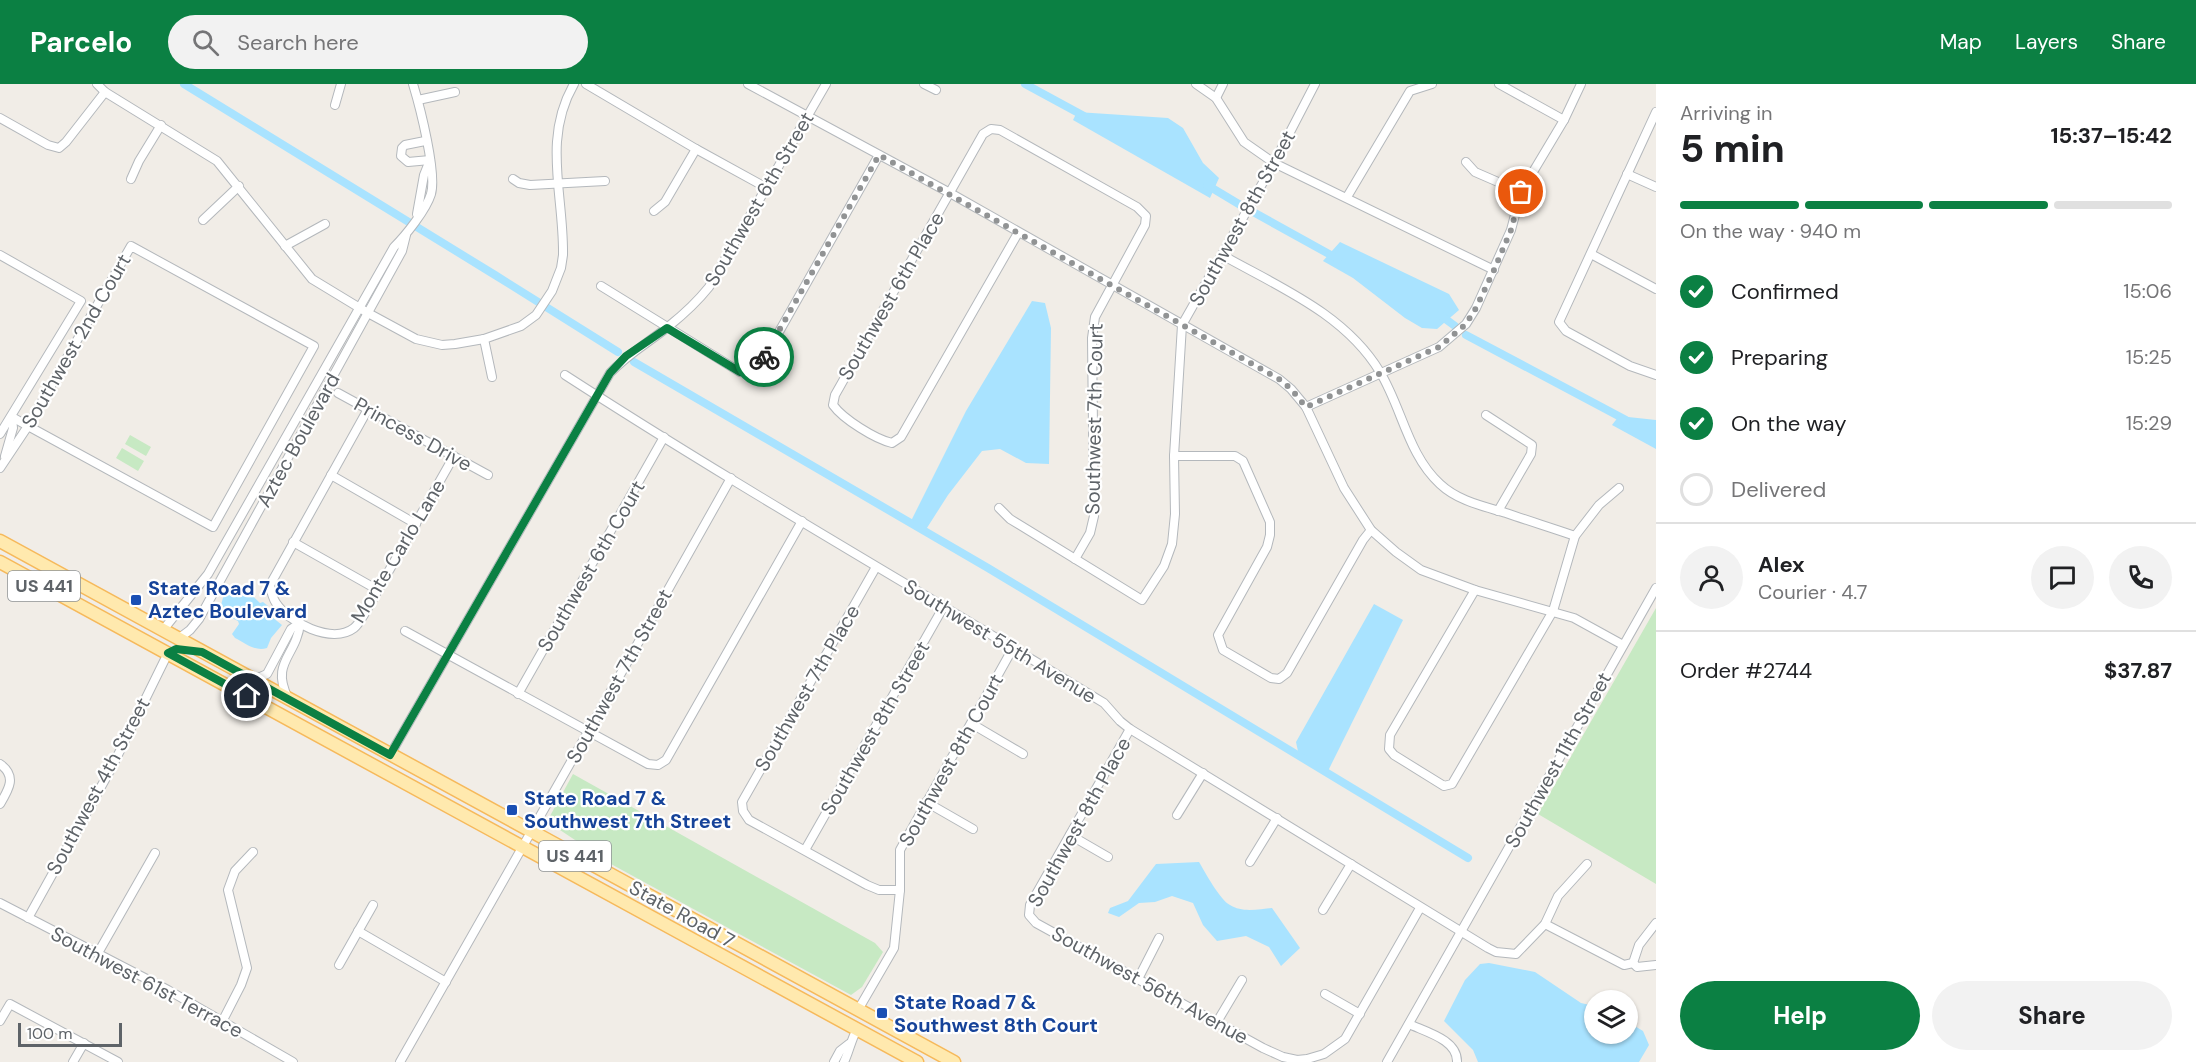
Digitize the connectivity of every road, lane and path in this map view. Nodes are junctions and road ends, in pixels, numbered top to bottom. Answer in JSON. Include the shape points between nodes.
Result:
{"nodes":[{"id":1,"x":97,"y":84,"type":"edge"},
{"id":2,"x":341,"y":84,"type":"edge"},
{"id":3,"x":413,"y":84,"type":"edge"},
{"id":4,"x":574,"y":84,"type":"edge"},
{"id":5,"x":586,"y":84,"type":"edge"},
{"id":6,"x":748,"y":84,"type":"edge"},
{"id":7,"x":826,"y":84,"type":"edge"},
{"id":8,"x":924,"y":84,"type":"edge"},
{"id":9,"x":1196,"y":84,"type":"edge"},
{"id":10,"x":1222,"y":84,"type":"edge"},
{"id":11,"x":1315,"y":84,"type":"edge"},
{"id":12,"x":1429,"y":84,"type":"edge"},
{"id":13,"x":1499,"y":84,"type":"edge"},
{"id":14,"x":1581,"y":84,"type":"edge"},
{"id":15,"x":936,"y":90,"type":"dead end"},
{"id":16,"x":105,"y":92,"type":"junction"},
{"id":17,"x":455,"y":92,"type":"dead end"},
{"id":18,"x":1216,"y":98,"type":"junction"},
{"id":19,"x":418,"y":100,"type":"junction"},
{"id":20,"x":335,"y":105,"type":"dead end"},
{"id":21,"x":1656,"y":112,"type":"edge"},
{"id":22,"x":808,"y":117,"type":"junction"},
{"id":23,"x":0,"y":118,"type":"edge"},
{"id":24,"x":1564,"y":120,"type":"junction"},
{"id":25,"x":161,"y":125,"type":"junction"},
{"id":26,"x":425,"y":141,"type":"junction"},
{"id":27,"x":696,"y":150,"type":"junction"},
{"id":28,"x":879,"y":155,"type":"junction"},
{"id":29,"x":429,"y":160,"type":"junction"},
{"id":30,"x":1466,"y":162,"type":"dead end"},
{"id":31,"x":1274,"y":163,"type":"junction"},
{"id":32,"x":1627,"y":174,"type":"junction"},
{"id":33,"x":131,"y":179,"type":"dead end"},
{"id":34,"x":513,"y":179,"type":"dead end"},
{"id":35,"x":605,"y":181,"type":"dead end"},
{"id":36,"x":558,"y":182,"type":"junction"},
{"id":37,"x":239,"y":186,"type":"junction"},
{"id":38,"x":1656,"y":187,"type":"edge"},
{"id":39,"x":767,"y":188,"type":"junction"},
{"id":40,"x":1521,"y":192,"type":"junction"},
{"id":41,"x":950,"y":193,"type":"junction"},
{"id":42,"x":1347,"y":197,"type":"junction"},
{"id":43,"x":654,"y":211,"type":"dead end"},
{"id":44,"x":1146,"y":216,"type":"joint"},
{"id":45,"x":203,"y":220,"type":"dead end"},
{"id":46,"x":326,"y":224,"type":"dead end"},
{"id":47,"x":407,"y":233,"type":"junction"},
{"id":48,"x":1018,"y":233,"type":"junction"},
{"id":49,"x":285,"y":246,"type":"junction"},
{"id":50,"x":1591,"y":254,"type":"junction"},
{"id":51,"x":0,"y":255,"type":"edge"},
{"id":52,"x":1222,"y":255,"type":"junction"},
{"id":53,"x":1494,"y":270,"type":"junction"},
{"id":54,"x":1112,"y":285,"type":"junction"},
{"id":55,"x":601,"y":286,"type":"dead end"},
{"id":56,"x":1656,"y":289,"type":"edge"},
{"id":57,"x":359,"y":308,"type":"junction"},
{"id":58,"x":368,"y":313,"type":"junction"},
{"id":59,"x":1182,"y":325,"type":"junction"},
{"id":60,"x":667,"y":328,"type":"junction"},
{"id":61,"x":484,"y":339,"type":"junction"},
{"id":62,"x":331,"y":357,"type":"junction"},
{"id":63,"x":341,"y":361,"type":"junction"},
{"id":64,"x":1380,"y":372,"type":"junction"},
{"id":65,"x":565,"y":375,"type":"dead end"},
{"id":66,"x":1656,"y":375,"type":"edge"},
{"id":67,"x":492,"y":377,"type":"dead end"},
{"id":68,"x":338,"y":393,"type":"dead end"},
{"id":69,"x":596,"y":395,"type":"junction"},
{"id":70,"x":1306,"y":407,"type":"junction"},
{"id":71,"x":368,"y":409,"type":"junction"},
{"id":72,"x":1486,"y":415,"type":"dead end"},
{"id":73,"x":12,"y":417,"type":"junction"},
{"id":74,"x":28,"y":426,"type":"junction"},
{"id":75,"x":0,"y":434,"type":"edge"},
{"id":76,"x":664,"y":437,"type":"junction"},
{"id":77,"x":3,"y":448,"type":"edge"},
{"id":78,"x":454,"y":456,"type":"junction"},
{"id":79,"x":1174,"y":456,"type":"junction"},
{"id":80,"x":1,"y":467,"type":"edge"},
{"id":81,"x":488,"y":474,"type":"dead end"},
{"id":82,"x":331,"y":475,"type":"junction"},
{"id":83,"x":731,"y":478,"type":"junction"},
{"id":84,"x":1619,"y":488,"type":"dead end"},
{"id":85,"x":999,"y":508,"type":"dead end"},
{"id":86,"x":1498,"y":511,"type":"junction"},
{"id":87,"x":802,"y":521,"type":"junction"},
{"id":88,"x":416,"y":524,"type":"junction"},
{"id":89,"x":1371,"y":530,"type":"junction"},
{"id":90,"x":1575,"y":536,"type":"junction"},
{"id":91,"x":0,"y":541,"type":"edge"},
{"id":92,"x":293,"y":542,"type":"junction"},
{"id":93,"x":1075,"y":560,"type":"junction"},
{"id":94,"x":0,"y":562,"type":"edge"},
{"id":95,"x":876,"y":567,"type":"junction"},
{"id":96,"x":1656,"y":588,"type":"edge"},
{"id":97,"x":378,"y":590,"type":"junction"},
{"id":98,"x":1475,"y":590,"type":"junction"},
{"id":99,"x":944,"y":606,"type":"junction"},
{"id":100,"x":1553,"y":611,"type":"junction"},
{"id":101,"x":300,"y":623,"type":"junction"},
{"id":102,"x":163,"y":630,"type":"junction"},
{"id":103,"x":405,"y":632,"type":"dead end"},
{"id":104,"x":138,"y":637,"type":"junction"},
{"id":105,"x":178,"y":639,"type":"junction"},
{"id":106,"x":1623,"y":645,"type":"junction"},
{"id":107,"x":1013,"y":648,"type":"junction"},
{"id":108,"x":202,"y":652,"type":"junction"},
{"id":109,"x":168,"y":653,"type":"junction"},
{"id":110,"x":446,"y":655,"type":"junction"},
{"id":111,"x":254,"y":680,"type":"junction"},
{"id":112,"x":518,"y":694,"type":"junction"},
{"id":113,"x":288,"y":699,"type":"junction"},
{"id":114,"x":972,"y":724,"type":"junction"},
{"id":115,"x":1130,"y":729,"type":"junction"},
{"id":116,"x":587,"y":731,"type":"junction"},
{"id":117,"x":1023,"y":753,"type":"dead end"},
{"id":118,"x":390,"y":755,"type":"junction"},
{"id":119,"x":356,"y":756,"type":"junction"},
{"id":120,"x":0,"y":764,"type":"edge"},
{"id":121,"x":1203,"y":774,"type":"junction"},
{"id":122,"x":926,"y":802,"type":"junction"},
{"id":123,"x":0,"y":804,"type":"edge"},
{"id":124,"x":1177,"y":815,"type":"dead end"},
{"id":125,"x":1276,"y":818,"type":"junction"},
{"id":126,"x":973,"y":829,"type":"dead end"},
{"id":127,"x":532,"y":832,"type":"junction"},
{"id":128,"x":1070,"y":835,"type":"junction"},
{"id":129,"x":524,"y":848,"type":"junction"},
{"id":130,"x":805,"y":850,"type":"junction"},
{"id":131,"x":253,"y":852,"type":"dead end"},
{"id":132,"x":155,"y":853,"type":"dead end"},
{"id":133,"x":1108,"y":857,"type":"dead end"},
{"id":134,"x":1250,"y":862,"type":"dead end"},
{"id":135,"x":1350,"y":864,"type":"junction"},
{"id":136,"x":1587,"y":864,"type":"dead end"},
{"id":137,"x":900,"y":890,"type":"junction"},
{"id":138,"x":0,"y":903,"type":"edge"},
{"id":139,"x":373,"y":904,"type":"dead end"},
{"id":140,"x":1420,"y":908,"type":"junction"},
{"id":141,"x":1323,"y":910,"type":"dead end"},
{"id":142,"x":1029,"y":915,"type":"joint"},
{"id":143,"x":28,"y":918,"type":"junction"},
{"id":144,"x":1656,"y":923,"type":"edge"},
{"id":145,"x":1545,"y":924,"type":"junction"},
{"id":146,"x":358,"y":932,"type":"junction"},
{"id":147,"x":1462,"y":932,"type":"junction"},
{"id":148,"x":1159,"y":938,"type":"dead end"},
{"id":149,"x":98,"y":953,"type":"junction"},
{"id":150,"x":1633,"y":963,"type":"junction"},
{"id":151,"x":339,"y":965,"type":"dead end"},
{"id":152,"x":1656,"y":965,"type":"edge"},
{"id":153,"x":1138,"y":979,"type":"junction"},
{"id":154,"x":1242,"y":980,"type":"dead end"},
{"id":155,"x":446,"y":982,"type":"junction"},
{"id":156,"x":1325,"y":994,"type":"dead end"},
{"id":157,"x":820,"y":1010,"type":"junction"},
{"id":158,"x":858,"y":1010,"type":"junction"},
{"id":159,"x":1360,"y":1014,"type":"junction"},
{"id":160,"x":223,"y":1020,"type":"junction"},
{"id":161,"x":0,"y":1022,"type":"edge"},
{"id":162,"x":1217,"y":1022,"type":"junction"},
{"id":163,"x":1409,"y":1024,"type":"junction"},
{"id":164,"x":886,"y":1025,"type":"junction"},
{"id":165,"x":857,"y":1029,"type":"junction"},
{"id":166,"x":84,"y":1043,"type":"junction"},
{"id":167,"x":849,"y":1044,"type":"junction"},
{"id":168,"x":74,"y":1062,"type":"edge"},
{"id":169,"x":118,"y":1062,"type":"edge"},
{"id":170,"x":293,"y":1062,"type":"edge"},
{"id":171,"x":400,"y":1062,"type":"edge"},
{"id":172,"x":834,"y":1062,"type":"edge"},
{"id":173,"x":844,"y":1062,"type":"edge"},
{"id":174,"x":917,"y":1062,"type":"edge"},
{"id":175,"x":954,"y":1062,"type":"edge"},
{"id":176,"x":1387,"y":1062,"type":"edge"},
{"id":177,"x":1456,"y":1062,"type":"edge"}],
"edges":[{"from":1,"to":16,"type":"street"},
{"from":2,"to":20,"type":"street"},
{"from":3,"to":19,"type":"street","name":"Aztec Boulevard"},
{"from":4,"to":36,"type":"street","via":[[557,129]]},
{"from":5,"to":27,"type":"street"},
{"from":6,"to":22,"type":"street"},
{"from":7,"to":22,"type":"street","name":"Southwest 6th Street"},
{"from":8,"to":15,"type":"street"},
{"from":9,"to":18,"type":"street"},
{"from":10,"to":18,"type":"street"},
{"from":11,"to":31,"type":"street","name":"Southwest 8th Street"},
{"from":12,"to":42,"type":"street","via":[[1410,91]]},
{"from":13,"to":24,"type":"street"},
{"from":14,"to":24,"type":"street"},
{"from":16,"to":23,"type":"street","via":[[59,148]]},
{"from":16,"to":25,"type":"street"},
{"from":17,"to":19,"type":"street"},
{"from":18,"to":31,"type":"street","via":[[1244,142]]},
{"from":19,"to":26,"type":"street","name":"Aztec Boulevard"},
{"from":21,"to":32,"type":"street"},
{"from":22,"to":28,"type":"street"},
{"from":22,"to":39,"type":"street","name":"Southwest 6th Street"},
{"from":24,"to":40,"type":"street"},
{"from":25,"to":33,"type":"street"},
{"from":25,"to":37,"type":"street","via":[[217,161]]},
{"from":26,"to":29,"type":"street","name":"Aztec Boulevard"},
{"from":26,"to":29,"type":"street","via":[[405,145],[401,156],[408,162]]},
{"from":27,"to":39,"type":"street"},
{"from":27,"to":43,"type":"street","via":[[665,202]]},
{"from":28,"to":41,"type":"street"},
{"from":28,"to":60,"type":"street","via":[[758,369],[740,372]]},
{"from":29,"to":47,"type":"street","name":"Aztec Boulevard","via":[[433,172],[431,193]]},
{"from":30,"to":40,"type":"street","via":[[1475,172]]},
{"from":31,"to":42,"type":"street"},
{"from":31,"to":52,"type":"street","name":"Southwest 8th Street"},
{"from":32,"to":38,"type":"street"},
{"from":32,"to":50,"type":"street"},
{"from":34,"to":36,"type":"street","via":[[530,185]]},
{"from":35,"to":36,"type":"street"},
{"from":36,"to":61,"type":"street","via":[[563,255],[557,280],[536,315],[515,329]]},
{"from":37,"to":45,"type":"street"},
{"from":37,"to":49,"type":"street"},
{"from":39,"to":60,"type":"street","name":"Southwest 6th Street","via":[[709,287]]},
{"from":40,"to":53,"type":"street"},
{"from":41,"to":44,"type":"street","name":"Southwest 6th Place","via":[[983,134],[991,129],[1000,130],[1137,207]]},
{"from":41,"to":48,"type":"street"},
{"from":41,"to":48,"type":"street","name":"Southwest 6th Place","via":[[835,394],[833,405],[838,413],[883,441],[892,443],[901,437]]},
{"from":42,"to":53,"type":"street"},
{"from":44,"to":54,"type":"street","name":"Southwest 7th Court","via":[[1145,225]]},
{"from":46,"to":49,"type":"street"},
{"from":47,"to":57,"type":"street","name":"Aztec Boulevard","via":[[394,247]]},
{"from":47,"to":58,"type":"street","name":"Aztec Boulevard","via":[[402,251]]},
{"from":48,"to":54,"type":"street"},
{"from":49,"to":57,"type":"street","via":[[312,279]]},
{"from":50,"to":56,"type":"street"},
{"from":50,"to":66,"type":"street","via":[[1559,322],[1566,331],[1630,366]]},
{"from":51,"to":73,"type":"street","name":"Southwest 2nd Court","via":[[81,301]]},
{"from":52,"to":59,"type":"street","name":"Southwest 8th Street"},
{"from":52,"to":64,"type":"street","via":[[1337,322]]},
{"from":53,"to":64,"type":"street","via":[[1466,324],[1439,347]]},
{"from":54,"to":59,"type":"street"},
{"from":54,"to":93,"type":"street","name":"Southwest 7th Court","via":[[1095,317],[1092,338],[1094,516],[1090,533]]},
{"from":55,"to":60,"type":"street"},
{"from":57,"to":58,"type":"street"},
{"from":57,"to":62,"type":"street","name":"Aztec Boulevard"},
{"from":58,"to":61,"type":"street","via":[[428,343]]},
{"from":58,"to":63,"type":"street","name":"Aztec Boulevard"},
{"from":59,"to":70,"type":"street","via":[[1279,379]]},
{"from":59,"to":79,"type":"street","name":"Southwest 8th Street"},
{"from":60,"to":69,"type":"street","name":"Southwest 6th Street","via":[[626,356]]},
{"from":61,"to":67,"type":"street"},
{"from":62,"to":63,"type":"street"},
{"from":62,"to":102,"type":"street","name":"Aztec Boulevard","via":[[208,574]]},
{"from":63,"to":105,"type":"street","name":"Aztec Boulevard","via":[[199,619]]},
{"from":64,"to":70,"type":"street"},
{"from":64,"to":86,"type":"street","via":[[1420,460],[1440,484],[1470,503]]},
{"from":65,"to":69,"type":"street","name":"Southwest 55th Avenue"},
{"from":68,"to":71,"type":"street","name":"Princess Drive"},
{"from":69,"to":76,"type":"street","name":"Southwest 55th Avenue"},
{"from":69,"to":110,"type":"street","name":"Southwest 6th Street"},
{"from":70,"to":89,"type":"street","via":[[1344,488]]},
{"from":71,"to":78,"type":"street","name":"Princess Drive"},
{"from":71,"to":82,"type":"street","name":"Monte Carlo Lane"},
{"from":72,"to":86,"type":"street","via":[[1532,445],[1531,454]]},
{"from":73,"to":74,"type":"street"},
{"from":73,"to":75,"type":"street","name":"Southwest 2nd Court"},
{"from":73,"to":77,"type":"street","name":"Southwest 2nd Court","via":[[13,428]]},
{"from":74,"to":74,"type":"street","name":"Southwest 2nd Court","via":[[131,246],[314,346],[213,527]]},
{"from":74,"to":80,"type":"street","name":"Southwest 2nd Court"},
{"from":76,"to":83,"type":"street","name":"Southwest 55th Avenue"},
{"from":76,"to":112,"type":"street","name":"Southwest 6th Court"},
{"from":77,"to":80,"type":"street","name":"Southwest 2nd Court"},
{"from":78,"to":81,"type":"street","name":"Princess Drive"},
{"from":78,"to":88,"type":"street","name":"Monte Carlo Lane"},
{"from":79,"to":89,"type":"street","via":[[1235,456],[1243,461],[1270,522],[1267,547],[1218,634],[1223,650],[1270,678],[1279,679],[1287,673]]},
{"from":79,"to":93,"type":"street","name":"Southwest 8th Street","via":[[1172,544],[1164,566],[1142,600]]},
{"from":82,"to":88,"type":"street"},
{"from":82,"to":92,"type":"street","name":"Monte Carlo Lane"},
{"from":83,"to":87,"type":"street","name":"Southwest 55th Avenue"},
{"from":83,"to":116,"type":"street","name":"Southwest 7th Street"},
{"from":84,"to":90,"type":"street","via":[[1593,511]]},
{"from":85,"to":93,"type":"street"},
{"from":86,"to":90,"type":"street"},
{"from":87,"to":95,"type":"street","name":"Southwest 55th Avenue"},
{"from":87,"to":116,"type":"street","via":[[666,760],[658,765],[648,764]]},
{"from":88,"to":97,"type":"street","name":"Monte Carlo Lane"},
{"from":89,"to":98,"type":"street","via":[[1421,570]]},
{"from":90,"to":100,"type":"street"},
{"from":91,"to":102,"type":"main road","name":"State Road 7","number":"US 441"},
{"from":92,"to":97,"type":"street"},
{"from":92,"to":101,"type":"street","name":"Monte Carlo Lane","via":[[270,585],[276,603]]},
{"from":94,"to":104,"type":"main road","name":"State Road 7","number":"US 441"},
{"from":95,"to":99,"type":"street","name":"Southwest 55th Avenue"},
{"from":95,"to":130,"type":"street","name":"Southwest 7th Place","via":[[742,802],[749,820]]},
{"from":96,"to":106,"type":"street","name":"Southwest 11th Street"},
{"from":97,"to":101,"type":"street","name":"Monte Carlo Lane","via":[[354,628],[344,633],[312,630]]},
{"from":98,"to":100,"type":"street"},
{"from":98,"to":100,"type":"street","via":[[1390,735],[1389,749],[1394,755],[1444,786],[1452,784]]},
{"from":99,"to":107,"type":"street","name":"Southwest 55th Avenue"},
{"from":99,"to":130,"type":"street","name":"Southwest 8th Street"},
{"from":100,"to":106,"type":"street"},
{"from":101,"to":111,"type":"street","via":[[291,629],[267,674]]},
{"from":101,"to":113,"type":"street","via":[[299,635],[280,677]]},
{"from":102,"to":105,"type":"main road","name":"State Road 7","number":"US 441"},
{"from":103,"to":110,"type":"street"},
{"from":104,"to":105,"type":"main road","via":[[162,642]]},
{"from":104,"to":109,"type":"main road","name":"State Road 7","number":"US 441"},
{"from":105,"to":108,"type":"main road","name":"State Road 7","number":"US 441"},
{"from":106,"to":147,"type":"street","name":"Southwest 11th Street"},
{"from":107,"to":114,"type":"street","name":"Southwest 8th Court"},
{"from":107,"to":115,"type":"street","name":"Southwest 55th Avenue","via":[[1104,703]]},
{"from":108,"to":109,"type":"main road","via":[[176,649]]},
{"from":108,"to":111,"type":"main road","name":"State Road 7","number":"US 441"},
{"from":109,"to":119,"type":"main road","name":"State Road 7","number":"US 441"},
{"from":109,"to":143,"type":"street","name":"Southwest 4th Street","via":[[112,768]]},
{"from":110,"to":112,"type":"street"},
{"from":110,"to":118,"type":"street","name":"Southwest 6th Street"},
{"from":111,"to":113,"type":"main road","name":"State Road 7","number":"US 441"},
{"from":112,"to":116,"type":"street"},
{"from":113,"to":118,"type":"main road","name":"State Road 7","number":"US 441"},
{"from":114,"to":117,"type":"street"},
{"from":114,"to":122,"type":"street","name":"Southwest 8th Court"},
{"from":115,"to":121,"type":"street","name":"Southwest 55th Avenue"},
{"from":115,"to":128,"type":"street","name":"Southwest 8th Place"},
{"from":116,"to":127,"type":"street","name":"Southwest 7th Street"},
{"from":118,"to":119,"type":"main road","via":[[377,759]]},
{"from":118,"to":127,"type":"main road","name":"State Road 7","number":"US 441"},
{"from":119,"to":129,"type":"main road","name":"State Road 7","number":"US 441"},
{"from":120,"to":123,"type":"street","via":[[10,773],[11,782]]},
{"from":121,"to":124,"type":"street"},
{"from":121,"to":125,"type":"street","name":"Southwest 55th Avenue"},
{"from":122,"to":126,"type":"street"},
{"from":122,"to":137,"type":"street","name":"Southwest 8th Court","via":[[900,850]]},
{"from":125,"to":134,"type":"street"},
{"from":125,"to":135,"type":"street","name":"Southwest 55th Avenue"},
{"from":127,"to":129,"type":"street","name":"Southwest 7th Street"},
{"from":127,"to":158,"type":"main road","name":"State Road 7","number":"US 441"},
{"from":128,"to":133,"type":"street"},
{"from":128,"to":142,"type":"street","name":"Southwest 8th Place","via":[[1030,905]]},
{"from":129,"to":155,"type":"street","name":"Southwest 7th Street"},
{"from":129,"to":157,"type":"main road","name":"State Road 7","number":"US 441"},
{"from":130,"to":137,"type":"street","via":[[879,890]]},
{"from":131,"to":160,"type":"street","via":[[235,871],[228,890],[247,968]]},
{"from":132,"to":149,"type":"street"},
{"from":135,"to":140,"type":"street","name":"Southwest 55th Avenue"},
{"from":135,"to":141,"type":"street"},
{"from":136,"to":145,"type":"street","via":[[1558,896]]},
{"from":137,"to":158,"type":"street","name":"Southwest 8th Court","via":[[894,948]]},
{"from":138,"to":143,"type":"street","name":"Southwest 61st Terrace"},
{"from":139,"to":146,"type":"street"},
{"from":140,"to":147,"type":"street","name":"Southwest 55th Avenue"},
{"from":140,"to":159,"type":"street"},
{"from":142,"to":153,"type":"street","name":"Southwest 56th Avenue"},
{"from":143,"to":149,"type":"street","name":"Southwest 61st Terrace"},
{"from":144,"to":150,"type":"street"},
{"from":145,"to":147,"type":"street","via":[[1516,954],[1496,952]]},
{"from":145,"to":150,"type":"street","via":[[1624,965]]},
{"from":146,"to":151,"type":"street"},
{"from":146,"to":155,"type":"street"},
{"from":147,"to":163,"type":"street","name":"Southwest 11th Street"},
{"from":148,"to":153,"type":"street"},
{"from":149,"to":160,"type":"street","name":"Southwest 61st Terrace"},
{"from":150,"to":152,"type":"street","via":[[1642,968]]},
{"from":153,"to":162,"type":"street","name":"Southwest 56th Avenue"},
{"from":154,"to":162,"type":"street"},
{"from":155,"to":171,"type":"street","name":"Southwest 7th Street"},
{"from":156,"to":159,"type":"street"},
{"from":157,"to":158,"type":"main road","via":[[844,1015]]},
{"from":157,"to":165,"type":"main road","name":"State Road 7","number":"US 441"},
{"from":158,"to":164,"type":"main road","name":"State Road 7","number":"US 441"},
{"from":159,"to":162,"type":"street","name":"Southwest 56th Avenue","via":[[1345,1039],[1324,1054],[1298,1060],[1283,1057]]},
{"from":160,"to":170,"type":"street","name":"Southwest 61st Terrace"},
{"from":161,"to":166,"type":"street","via":[[10,1004]]},
{"from":163,"to":176,"type":"street","name":"Southwest 11th Street"},
{"from":163,"to":177,"type":"street","via":[[1453,1048]]},
{"from":164,"to":165,"type":"main road"},
{"from":164,"to":175,"type":"main road","name":"State Road 7","number":"US 441"},
{"from":165,"to":167,"type":"street"},
{"from":165,"to":174,"type":"main road","name":"State Road 7","number":"US 441"},
{"from":166,"to":168,"type":"street"},
{"from":166,"to":169,"type":"street"},
{"from":167,"to":172,"type":"street"},
{"from":167,"to":173,"type":"street"}]}
